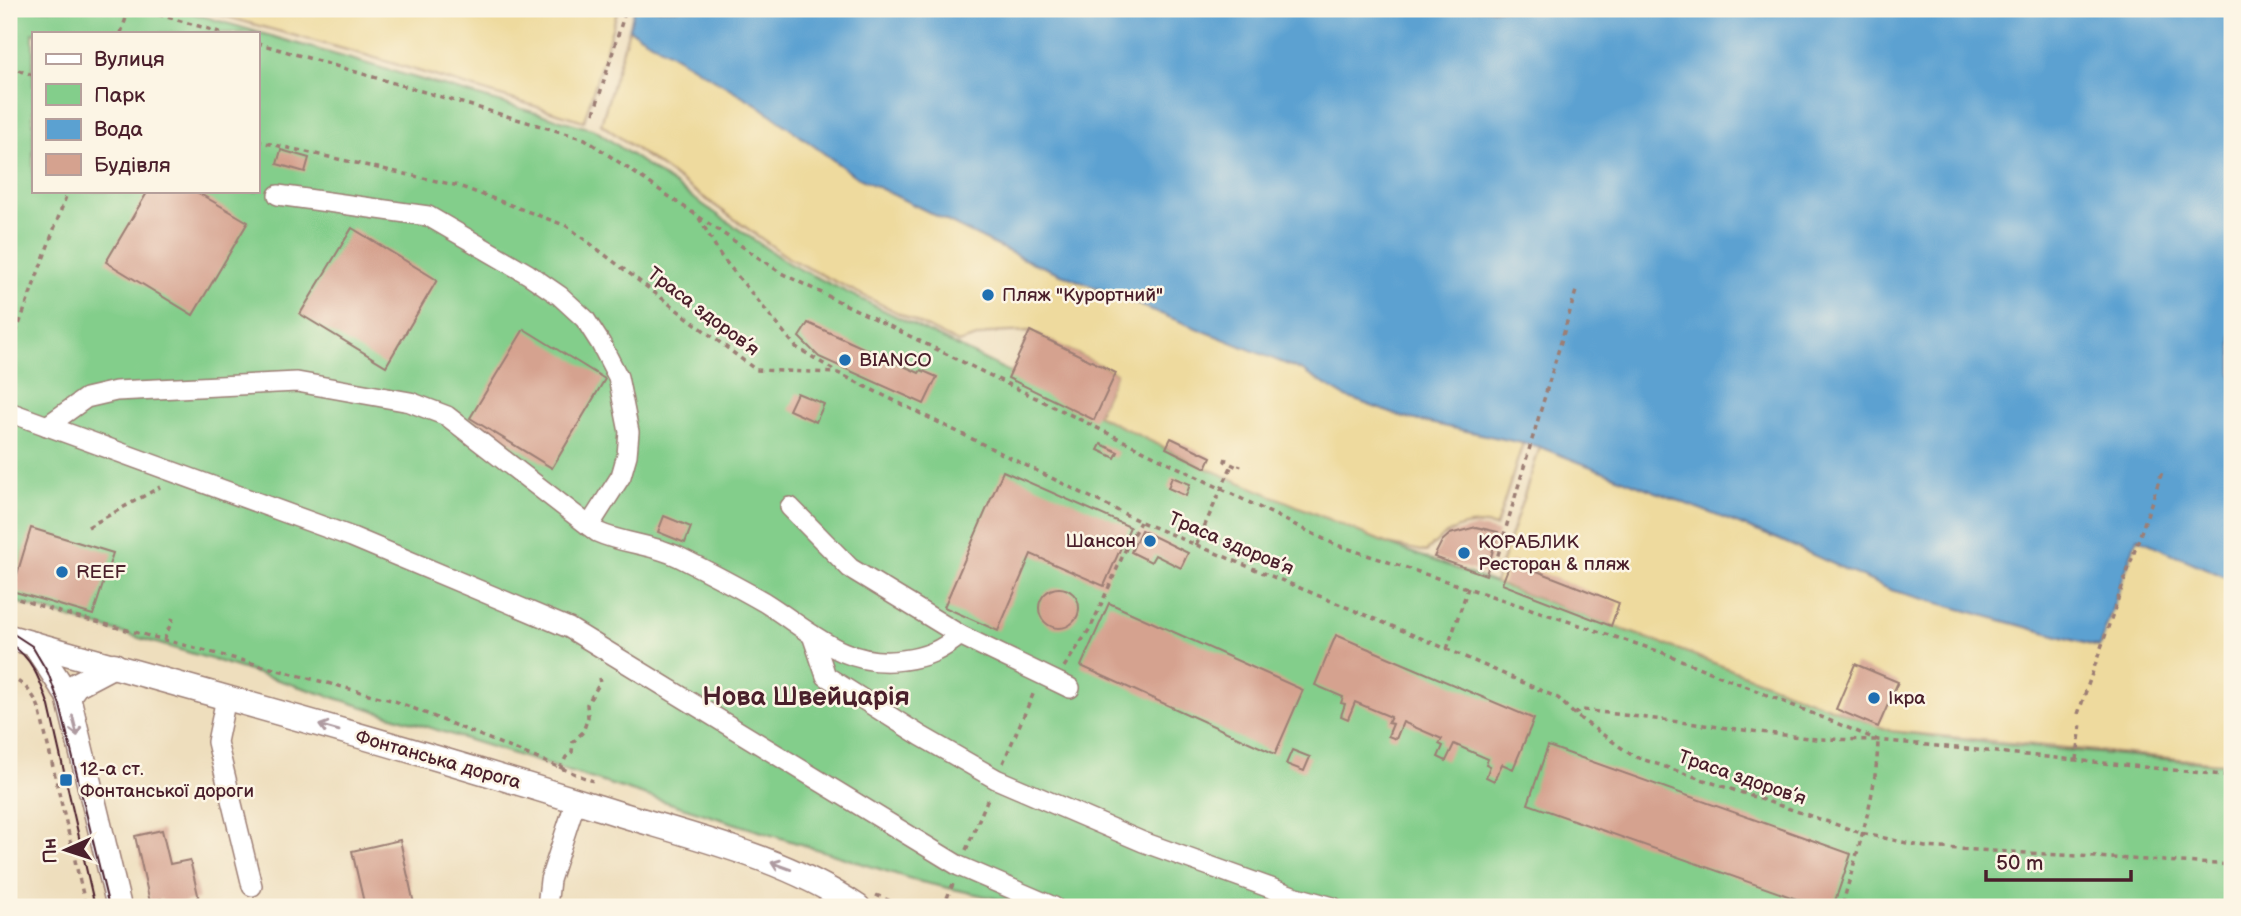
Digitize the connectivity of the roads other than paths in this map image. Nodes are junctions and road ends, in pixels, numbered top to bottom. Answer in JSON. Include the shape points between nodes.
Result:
{"nodes":[{"id":1,"x":278,"y":195,"type":"dead end"},
{"id":2,"x":9,"y":412,"type":"edge"},
{"id":3,"x":47,"y":426,"type":"junction"},
{"id":4,"x":790,"y":507,"type":"dead end"},
{"id":5,"x":589,"y":526,"type":"junction"},
{"id":6,"x":812,"y":635,"type":"junction"},
{"id":7,"x":960,"y":635,"type":"junction"},
{"id":8,"x":9,"y":637,"type":"edge"},
{"id":9,"x":34,"y":644,"type":"junction"},
{"id":10,"x":114,"y":665,"type":"junction"},
{"id":11,"x":1070,"y":688,"type":"dead end"},
{"id":12,"x":68,"y":696,"type":"junction"},
{"id":13,"x":226,"y":698,"type":"junction"},
{"id":14,"x":576,"y":800,"type":"junction"},
{"id":15,"x":252,"y":886,"type":"dead end"},
{"id":16,"x":855,"y":902,"type":"edge"},
{"id":17,"x":119,"y":907,"type":"edge"},
{"id":18,"x":547,"y":907,"type":"edge"},
{"id":19,"x":1054,"y":907,"type":"edge"},
{"id":20,"x":1333,"y":907,"type":"edge"}],
"edges":[{"from":1,"to":5,"type":"street","via":[[428,216],[528,274],[584,319],[618,377],[629,432],[621,476]]},
{"from":2,"to":3,"type":"street"},
{"from":3,"to":5,"type":"street","via":[[86,398],[116,391],[297,382],[410,402],[447,416]]},
{"from":3,"to":19,"type":"street","via":[[352,537],[569,628],[959,866]]},
{"from":4,"to":7,"type":"street","via":[[850,568]]},
{"from":5,"to":6,"type":"street","via":[[611,539],[674,554],[764,602]]},
{"from":6,"to":7,"type":"street","via":[[866,661],[888,663],[943,649]]},
{"from":6,"to":20,"type":"street","via":[[826,676],[996,779],[1143,842]]},
{"from":7,"to":11,"type":"street"},
{"from":8,"to":9,"type":"main road","name":"Фонтанська дорога"},
{"from":9,"to":10,"type":"main road","name":"Фонтанська дорога"},
{"from":9,"to":12,"type":"main road"},
{"from":10,"to":12,"type":"main road","via":[[76,685]]},
{"from":10,"to":13,"type":"main road","name":"Фонтанська дорога"},
{"from":12,"to":17,"type":"main road","one_way":true},
{"from":14,"to":13,"type":"main road","name":"Фонтанська дорога","one_way":true},
{"from":13,"to":15,"type":"street","via":[[217,742]]},
{"from":16,"to":14,"type":"main road","name":"Фонтанська дорога","one_way":true,"via":[[789,869]]},
{"from":14,"to":18,"type":"street","via":[[550,880]]}]}
